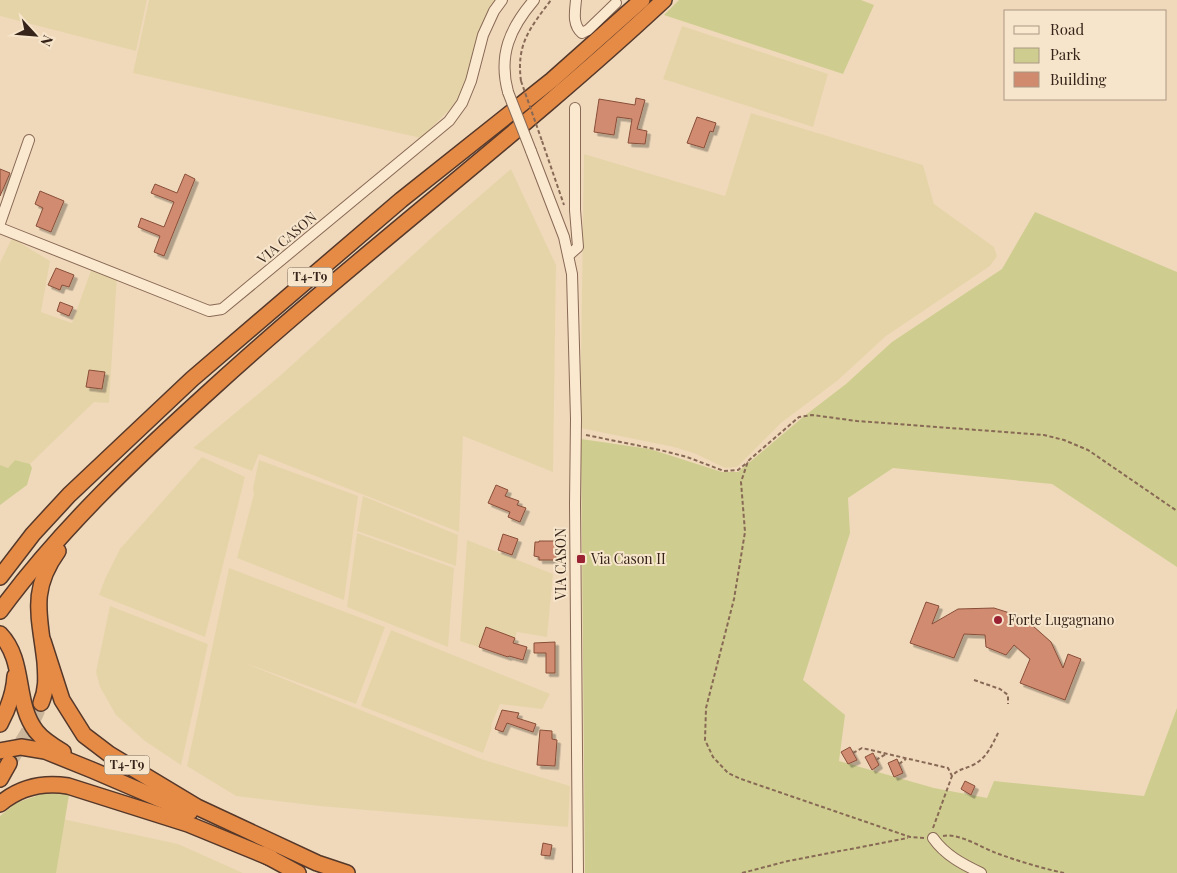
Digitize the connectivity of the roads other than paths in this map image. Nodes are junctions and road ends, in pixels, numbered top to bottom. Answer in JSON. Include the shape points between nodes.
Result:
{"nodes":[{"id":1,"x":502,"y":0,"type":"edge"},
{"id":2,"x":534,"y":0,"type":"edge"},
{"id":3,"x":576,"y":0,"type":"edge"},
{"id":4,"x":642,"y":0,"type":"edge"},
{"id":5,"x":664,"y":0,"type":"edge"},
{"id":6,"x":616,"y":3,"type":"dead end"},
{"id":7,"x":575,"y":108,"type":"dead end"},
{"id":8,"x":29,"y":140,"type":"dead end"},
{"id":9,"x":0,"y":223,"type":"edge"},
{"id":10,"x":0,"y":228,"type":"edge"},
{"id":11,"x":569,"y":255,"type":"junction"},
{"id":12,"x":102,"y":492,"type":"junction"},
{"id":13,"x":2,"y":572,"type":"edge"},
{"id":14,"x":0,"y":611,"type":"edge"},
{"id":15,"x":3,"y":638,"type":"edge"},
{"id":16,"x":43,"y":641,"type":"junction"},
{"id":17,"x":14,"y":656,"type":"junction"},
{"id":18,"x":42,"y":703,"type":"tunnel mouth"},
{"id":19,"x":0,"y":724,"type":"edge"},
{"id":20,"x":0,"y":751,"type":"edge"},
{"id":21,"x":9,"y":763,"type":"tunnel mouth"},
{"id":22,"x":92,"y":770,"type":"junction"},
{"id":23,"x":0,"y":779,"type":"edge"},
{"id":24,"x":0,"y":804,"type":"edge"},
{"id":25,"x":211,"y":821,"type":"junction"},
{"id":26,"x":265,"y":838,"type":"junction"},
{"id":27,"x":933,"y":838,"type":"road end"},
{"id":28,"x":270,"y":858,"type":"junction"},
{"id":29,"x":316,"y":868,"type":"edge"},
{"id":30,"x":298,"y":873,"type":"edge"},
{"id":31,"x":347,"y":873,"type":"edge"},
{"id":32,"x":578,"y":873,"type":"edge"},
{"id":33,"x":981,"y":873,"type":"edge"}],
"edges":[{"from":1,"to":10,"type":"street","name":"VIA CASON","via":[[483,36],[462,103],[449,121],[222,309],[209,311]]},
{"from":2,"to":11,"type":"street","name":"VIA CASON","bridge":true,"via":[[514,27],[507,43],[504,72],[508,92]]},
{"from":3,"to":6,"type":"street","via":[[575,22],[582,33]]},
{"from":4,"to":13,"type":"highway","number":"T4-T9","via":[[552,80],[401,200],[192,379],[69,495]]},
{"from":5,"to":12,"type":"highway","number":"T4-T9","via":[[562,93],[244,359]]},
{"from":7,"to":11,"type":"street","via":[[575,210],[579,241],[578,247]]},
{"from":8,"to":9,"type":"street"},
{"from":11,"to":32,"type":"street","name":"VIA CASON","via":[[574,301],[576,432]]},
{"from":12,"to":14,"type":"highway","number":"T4-T9","via":[[36,564]]},
{"from":12,"to":16,"type":"highway","number":"T4-T9","via":[[46,570],[38,607]]},
{"from":15,"to":17,"type":"highway","number":"T4-T9"},
{"from":16,"to":18,"type":"highway","number":"T4-T9","via":[[47,681]]},
{"from":16,"to":26,"type":"highway","number":"T4-T9","via":[[62,700],[92,743],[197,807]]},
{"from":17,"to":19,"type":"highway","number":"T4-T9","via":[[13,693]]},
{"from":17,"to":22,"type":"highway","number":"T4-T9","via":[[27,716],[37,732],[49,744]]},
{"from":20,"to":22,"type":"highway","number":"T4-T9","via":[[30,747]]},
{"from":21,"to":23,"type":"highway"},
{"from":22,"to":25,"type":"highway","number":"T4-T9"},
{"from":24,"to":28,"type":"highway","number":"T4-T9","via":[[30,787],[68,786],[188,824]]},
{"from":25,"to":26,"type":"highway","number":"T4-T9"},
{"from":25,"to":28,"type":"highway","number":"T4-T9"},
{"from":26,"to":29,"type":"highway","number":"T4-T9"},
{"from":27,"to":33,"type":"street","via":[[941,849]]},
{"from":28,"to":30,"type":"highway","number":"T4-T9"},
{"from":29,"to":31,"type":"highway","number":"T4-T9"}]}
